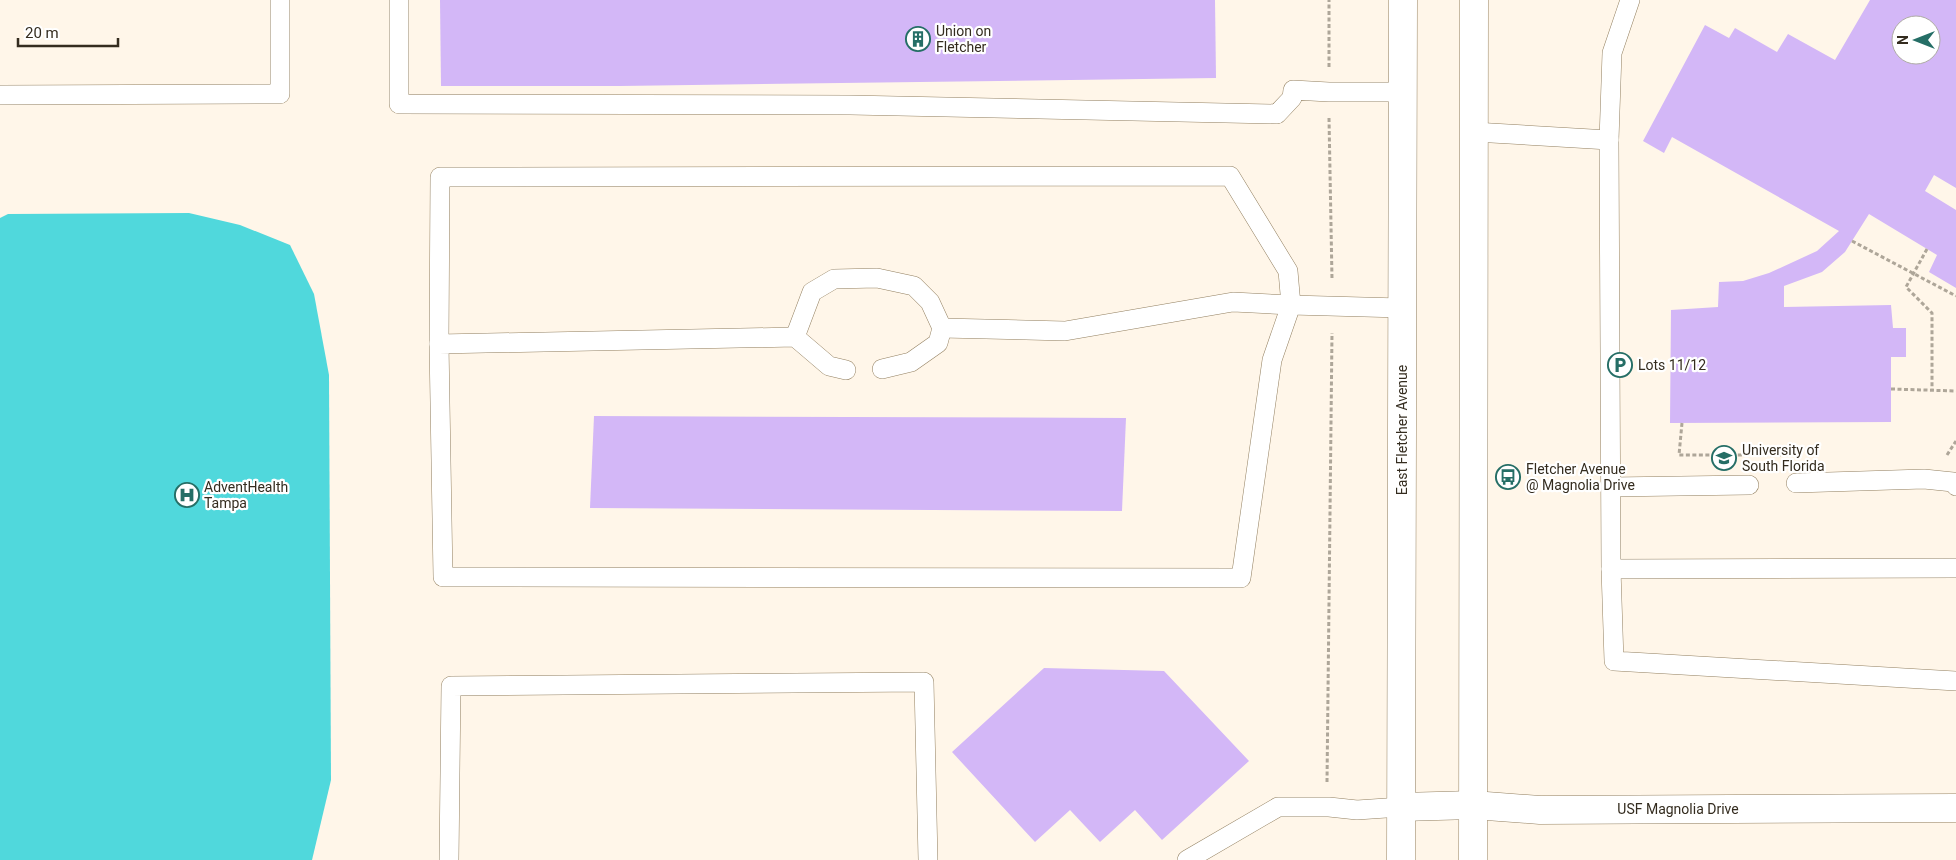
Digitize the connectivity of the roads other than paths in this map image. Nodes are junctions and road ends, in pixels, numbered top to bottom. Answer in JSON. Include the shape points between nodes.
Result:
{"nodes":[{"id":1,"x":280,"y":0,"type":"edge"},
{"id":2,"x":398,"y":0,"type":"edge"},
{"id":3,"x":1403,"y":0,"type":"edge"},
{"id":4,"x":1474,"y":0,"type":"edge"},
{"id":5,"x":1630,"y":0,"type":"edge"},
{"id":6,"x":1402,"y":92,"type":"junction"},
{"id":7,"x":0,"y":95,"type":"edge"},
{"id":8,"x":1474,"y":132,"type":"junction"},
{"id":9,"x":1609,"y":140,"type":"junction"},
{"id":10,"x":1291,"y":305,"type":"junction"},
{"id":11,"x":1401,"y":308,"type":"junction"},
{"id":12,"x":942,"y":328,"type":"junction"},
{"id":13,"x":795,"y":337,"type":"junction"},
{"id":14,"x":439,"y":344,"type":"junction"},
{"id":15,"x":882,"y":368,"type":"dead end"},
{"id":16,"x":846,"y":370,"type":"dead end"},
{"id":17,"x":1796,"y":483,"type":"dead end"},
{"id":18,"x":1749,"y":485,"type":"dead end"},
{"id":19,"x":1956,"y":486,"type":"edge"},
{"id":20,"x":1611,"y":487,"type":"junction"},
{"id":21,"x":1956,"y":568,"type":"edge"},
{"id":22,"x":1611,"y":569,"type":"junction"},
{"id":23,"x":1956,"y":681,"type":"edge"},
{"id":24,"x":1473,"y":805,"type":"junction"},
{"id":25,"x":1401,"y":807,"type":"junction"},
{"id":26,"x":1956,"y":808,"type":"edge"},
{"id":27,"x":449,"y":860,"type":"edge"},
{"id":28,"x":928,"y":860,"type":"edge"},
{"id":29,"x":1187,"y":860,"type":"edge"},
{"id":30,"x":1401,"y":860,"type":"edge"},
{"id":31,"x":1473,"y":860,"type":"edge"}],
"edges":[{"from":1,"to":7,"type":"lane","via":[[280,94]]},
{"from":2,"to":6,"type":"lane","via":[[399,104],[850,105],[1277,114],[1292,98],[1293,90]]},
{"from":3,"to":6,"type":"main road","name":"East Fletcher Avenue"},
{"from":4,"to":8,"type":"main road"},
{"from":5,"to":9,"type":"lane","via":[[1612,53]]},
{"from":6,"to":11,"type":"main road","name":"East Fletcher Avenue"},
{"from":8,"to":9,"type":"lane"},
{"from":8,"to":24,"type":"main road"},
{"from":9,"to":20,"type":"lane"},
{"from":10,"to":11,"type":"lane"},
{"from":10,"to":12,"type":"lane","via":[[1233,302],[1064,331]]},
{"from":10,"to":14,"type":"lane","via":[[1288,271],[1230,176],[440,177]]},
{"from":10,"to":14,"type":"lane","via":[[1272,360],[1242,578],[443,577]]},
{"from":11,"to":25,"type":"main road","name":"East Fletcher Avenue"},
{"from":12,"to":13,"type":"lane","via":[[930,302],[914,286],[877,278],[834,279],[812,292]]},
{"from":12,"to":15,"type":"lane","via":[[938,343],[911,362]]},
{"from":13,"to":14,"type":"lane"},
{"from":13,"to":16,"type":"lane","via":[[829,366]]},
{"from":17,"to":19,"type":"lane","via":[[1924,479],[1953,482]]},
{"from":18,"to":20,"type":"lane"},
{"from":20,"to":22,"type":"lane"},
{"from":21,"to":22,"type":"lane"},
{"from":22,"to":23,"type":"lane","via":[[1614,661]]},
{"from":24,"to":25,"type":"main road","name":"USF Magnolia Drive"},
{"from":24,"to":26,"type":"main road","name":"USF Magnolia Drive","via":[[1540,810]]},
{"from":24,"to":31,"type":"main road"},
{"from":25,"to":29,"type":"lane","via":[[1357,810],[1278,807]]},
{"from":25,"to":30,"type":"main road","name":"East Fletcher Avenue"},
{"from":27,"to":28,"type":"lane","via":[[451,686],[924,682]]}]}
